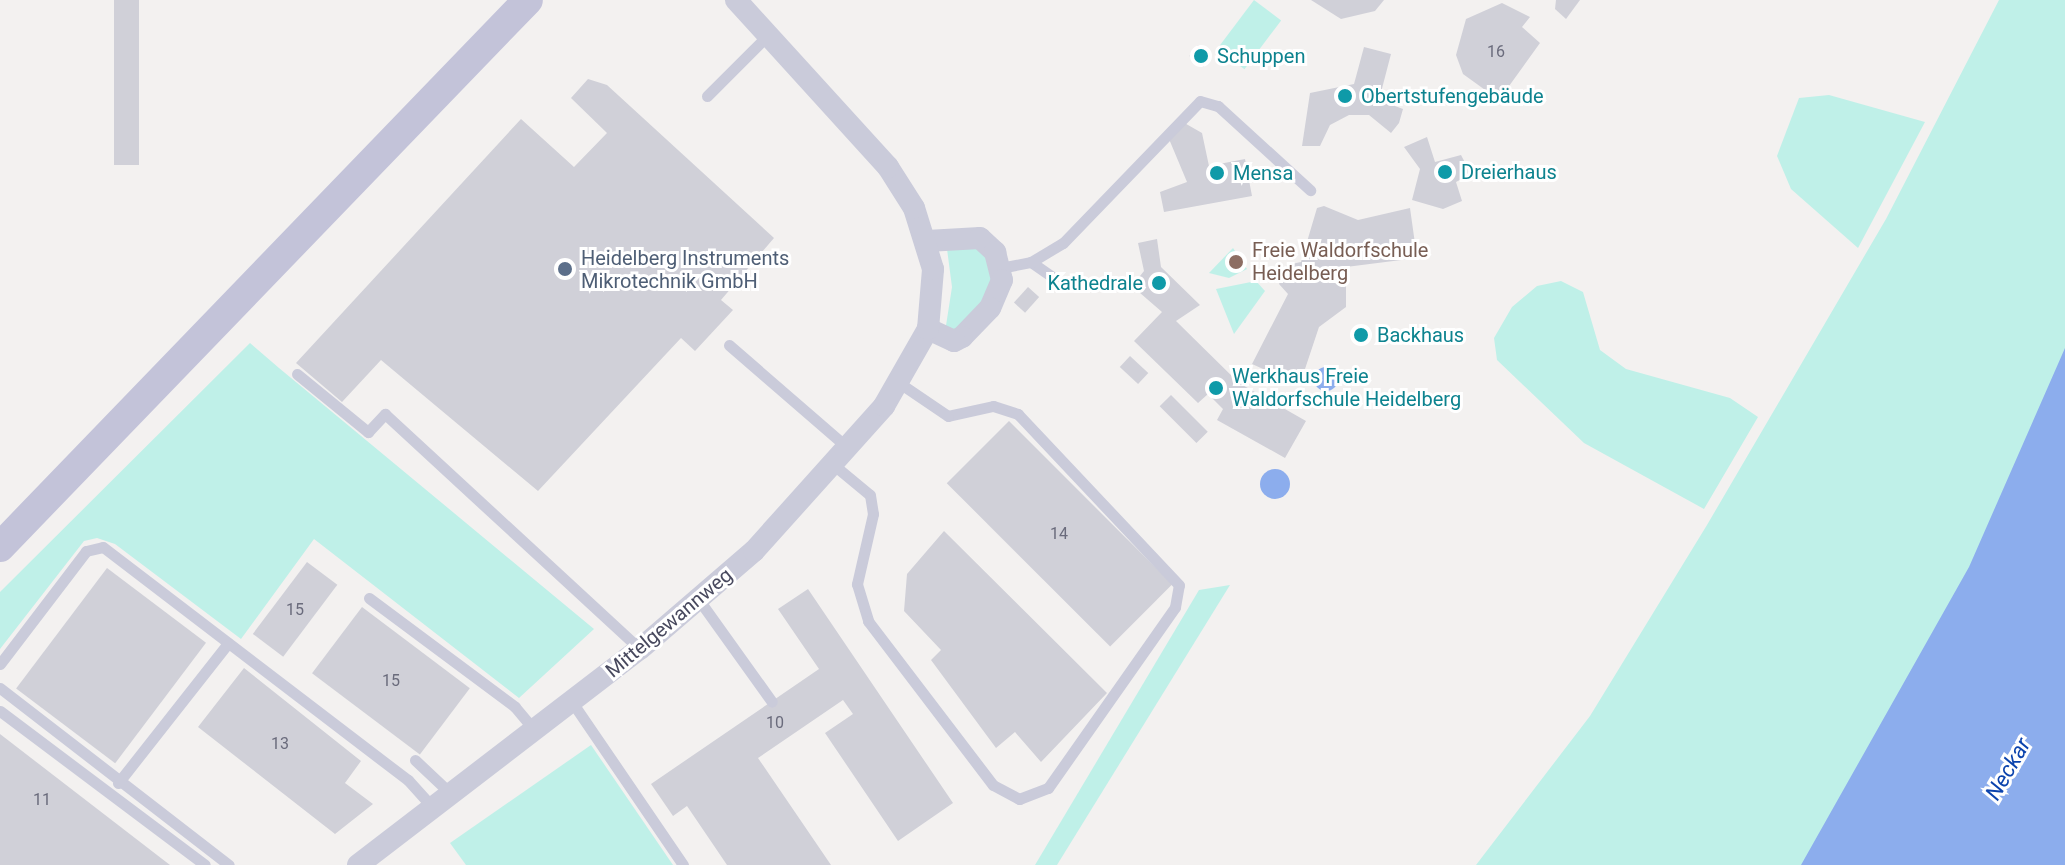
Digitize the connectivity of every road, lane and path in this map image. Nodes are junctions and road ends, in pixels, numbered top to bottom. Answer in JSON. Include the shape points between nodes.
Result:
{"nodes":[{"id":1,"x":528,"y":0,"type":"edge"},
{"id":2,"x":736,"y":0,"type":"edge"},
{"id":3,"x":768,"y":35,"type":"junction"},
{"id":4,"x":707,"y":96,"type":"dead end"},
{"id":5,"x":1310,"y":190,"type":"dead end"},
{"id":6,"x":927,"y":241,"type":"junction"},
{"id":7,"x":1031,"y":262,"type":"junction"},
{"id":8,"x":1000,"y":268,"type":"junction"},
{"id":9,"x":1054,"y":278,"type":"dead end"},
{"id":10,"x":928,"y":329,"type":"junction"},
{"id":11,"x":729,"y":345,"type":"dead end"},
{"id":12,"x":297,"y":374,"type":"dead end"},
{"id":13,"x":901,"y":384,"type":"junction"},
{"id":14,"x":842,"y":458,"type":"junction"},
{"id":15,"x":4,"y":540,"type":"edge"},
{"id":16,"x":369,"y":598,"type":"dead end"},
{"id":17,"x":699,"y":600,"type":"junction"},
{"id":18,"x":228,"y":643,"type":"junction"},
{"id":19,"x":640,"y":649,"type":"junction"},
{"id":20,"x":0,"y":664,"type":"edge"},
{"id":21,"x":0,"y":688,"type":"edge"},
{"id":22,"x":572,"y":702,"type":"junction"},
{"id":23,"x":772,"y":702,"type":"dead end"},
{"id":24,"x":0,"y":711,"type":"edge"},
{"id":25,"x":534,"y":730,"type":"junction"},
{"id":26,"x":415,"y":760,"type":"dead end"},
{"id":27,"x":118,"y":783,"type":"junction"},
{"id":28,"x":451,"y":794,"type":"junction"},
{"id":29,"x":433,"y":808,"type":"junction"},
{"id":30,"x":205,"y":865,"type":"edge"},
{"id":31,"x":229,"y":865,"type":"edge"},
{"id":32,"x":358,"y":865,"type":"edge"},
{"id":33,"x":683,"y":865,"type":"edge"}],
"edges":[{"from":1,"to":15,"type":"main road"},
{"from":2,"to":3,"type":"street","name":"Mittelgewannweg"},
{"from":3,"to":4,"type":"lane"},
{"from":3,"to":6,"type":"street","name":"Mittelgewannweg","via":[[888,167]]},
{"from":5,"to":7,"type":"lane","via":[[1218,106],[1200,101],[1063,243]]},
{"from":6,"to":8,"type":"street","via":[[980,238]]},
{"from":6,"to":10,"type":"street","name":"Mittelgewannweg","via":[[935,291]]},
{"from":7,"to":8,"type":"lane"},
{"from":7,"to":9,"type":"lane"},
{"from":8,"to":10,"type":"street","via":[[996,297],[962,337],[954,341]]},
{"from":10,"to":13,"type":"street","name":"Mittelgewannweg"},
{"from":11,"to":14,"type":"lane"},
{"from":12,"to":19,"type":"lane","via":[[368,432],[385,414]]},
{"from":13,"to":14,"type":"street","name":"Mittelgewannweg"},
{"from":13,"to":14,"type":"lane","via":[[948,416],[993,406],[1018,414],[1179,585],[1175,607],[1048,788],[1019,799],[993,785],[868,621],[857,584],[873,514],[870,495]]},
{"from":14,"to":17,"type":"street","name":"Mittelgewannweg"},
{"from":16,"to":25,"type":"lane","via":[[515,707]]},
{"from":17,"to":19,"type":"street","name":"Mittelgewannweg"},
{"from":17,"to":23,"type":"lane"},
{"from":18,"to":20,"type":"lane","via":[[103,547],[86,551]]},
{"from":18,"to":27,"type":"lane"},
{"from":18,"to":29,"type":"lane","via":[[408,780]]},
{"from":19,"to":22,"type":"street","name":"Mittelgewannweg"},
{"from":21,"to":27,"type":"lane"},
{"from":22,"to":25,"type":"street","name":"Mittelgewannweg"},
{"from":22,"to":33,"type":"lane"},
{"from":24,"to":30,"type":"lane"},
{"from":25,"to":28,"type":"street","name":"Mittelgewannweg"},
{"from":26,"to":28,"type":"lane"},
{"from":27,"to":31,"type":"lane"},
{"from":28,"to":29,"type":"street","name":"Mittelgewannweg"},
{"from":29,"to":32,"type":"street","name":"Mittelgewannweg"}]}
